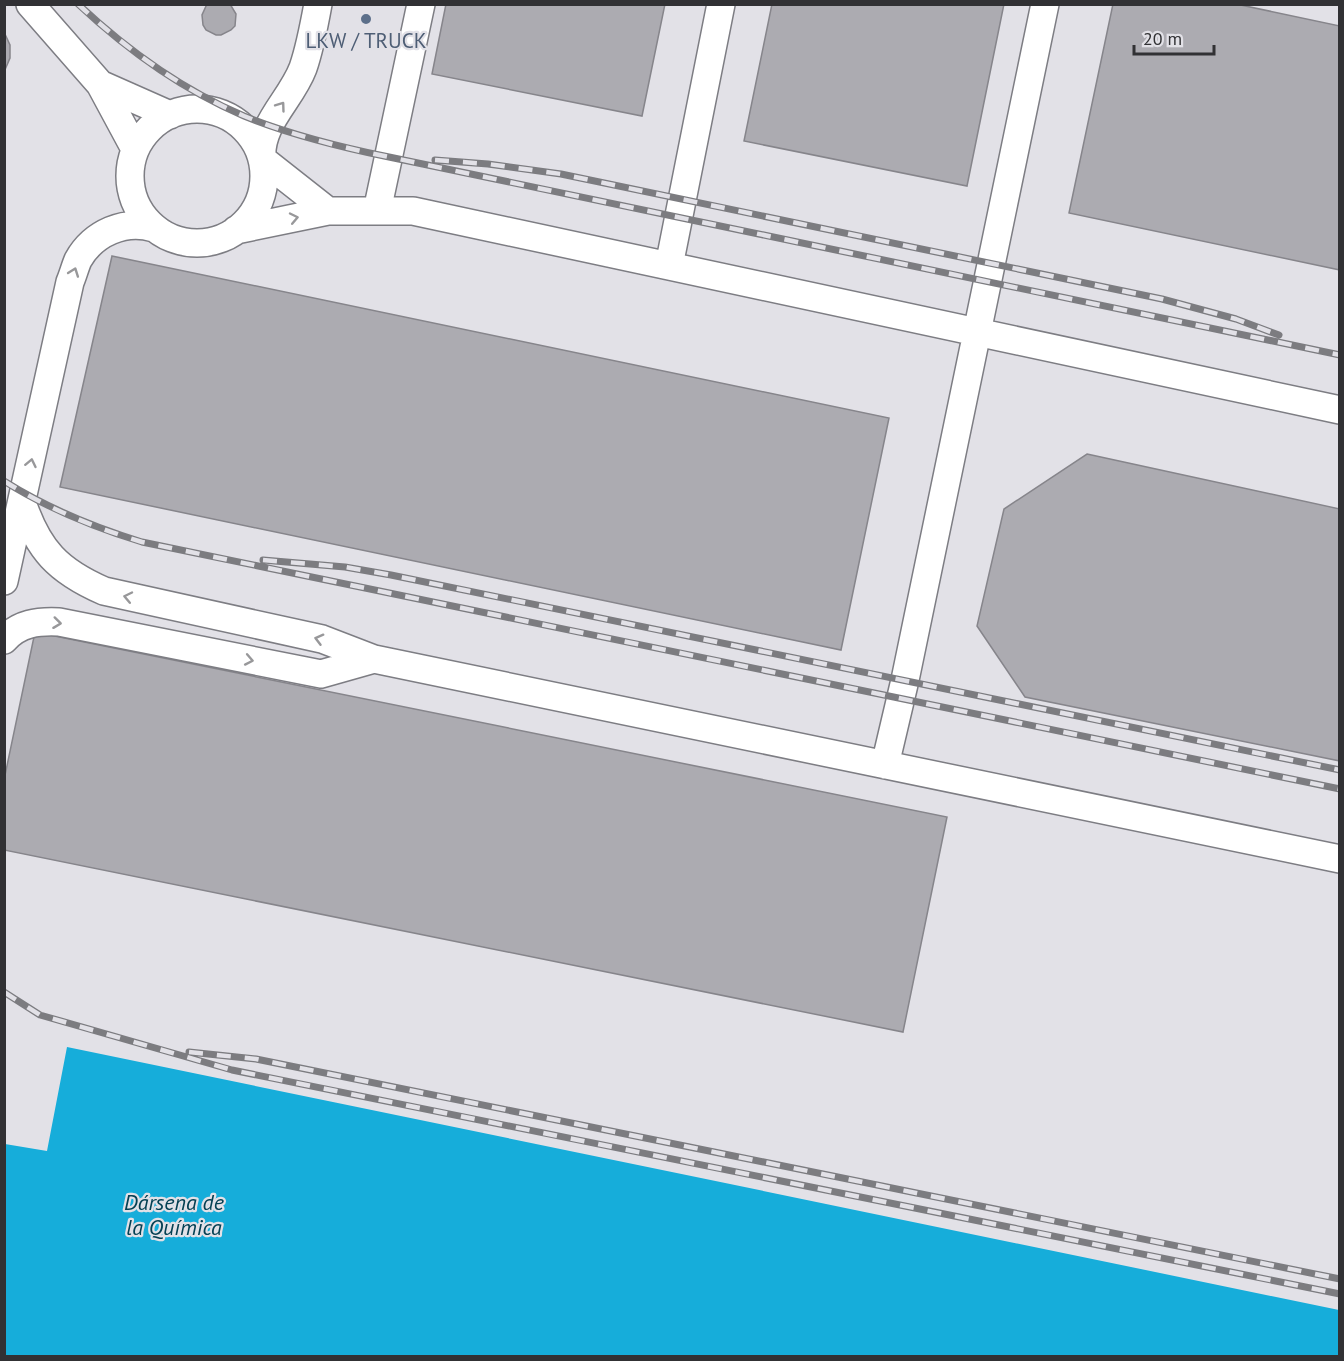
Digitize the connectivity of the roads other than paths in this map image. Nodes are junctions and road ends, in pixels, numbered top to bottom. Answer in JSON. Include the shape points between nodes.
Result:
{"nodes":[{"id":1,"x":30,"y":4,"type":"edge"},
{"id":2,"x":318,"y":4,"type":"edge"},
{"id":3,"x":421,"y":4,"type":"edge"},
{"id":4,"x":721,"y":4,"type":"edge"},
{"id":5,"x":1045,"y":4,"type":"edge"},
{"id":6,"x":100,"y":84,"type":"junction"},
{"id":7,"x":170,"y":115,"type":"junction"},
{"id":8,"x":135,"y":149,"type":"junction"},
{"id":9,"x":262,"y":159,"type":"junction"},
{"id":10,"x":328,"y":211,"type":"junction"},
{"id":11,"x":377,"y":211,"type":"junction"},
{"id":12,"x":154,"y":228,"type":"junction"},
{"id":13,"x":237,"y":230,"type":"junction"},
{"id":14,"x":669,"y":266,"type":"junction"},
{"id":15,"x":978,"y":332,"type":"junction"},
{"id":16,"x":1340,"y":410,"type":"edge"},
{"id":17,"x":22,"y":502,"type":"junction"},
{"id":18,"x":4,"y":581,"type":"edge"},
{"id":19,"x":4,"y":640,"type":"edge"},
{"id":20,"x":374,"y":659,"type":"junction"},
{"id":21,"x":885,"y":765,"type":"junction"},
{"id":22,"x":1340,"y":859,"type":"edge"}],
"edges":[{"from":1,"to":6,"type":"lane"},
{"from":9,"to":2,"type":"lane","one_way":true,"via":[[261,147],[269,125],[303,68]]},
{"from":3,"to":11,"type":"lane"},
{"from":4,"to":14,"type":"lane"},
{"from":5,"to":15,"type":"lane"},
{"from":6,"to":7,"type":"lane"},
{"from":6,"to":8,"type":"lane"},
{"from":7,"to":8,"type":"lane","via":[[155,123]]},
{"from":7,"to":9,"type":"lane","via":[[200,109],[230,117],[243,126]]},
{"from":8,"to":12,"type":"lane","via":[[131,191],[140,212]]},
{"from":9,"to":10,"type":"lane"},
{"from":9,"to":13,"type":"lane","via":[[260,199]]},
{"from":10,"to":11,"type":"lane"},
{"from":13,"to":10,"type":"lane","one_way":true},
{"from":11,"to":14,"type":"lane","via":[[413,211]]},
{"from":12,"to":13,"type":"lane","via":[[173,239],[195,243],[217,240]]},
{"from":17,"to":12,"type":"lane","one_way":true,"via":[[70,282],[78,261],[96,240],[122,225]]},
{"from":14,"to":15,"type":"lane"},
{"from":15,"to":16,"type":"lane"},
{"from":15,"to":21,"type":"lane"},
{"from":17,"to":18,"type":"lane"},
{"from":20,"to":17,"type":"lane","one_way":true,"via":[[322,639],[104,591],[82,582],[61,568],[44,548]]},
{"from":19,"to":20,"type":"lane","one_way":true,"via":[[27,624],[43,621],[321,674]]},
{"from":20,"to":21,"type":"lane"},
{"from":21,"to":22,"type":"lane"}]}
